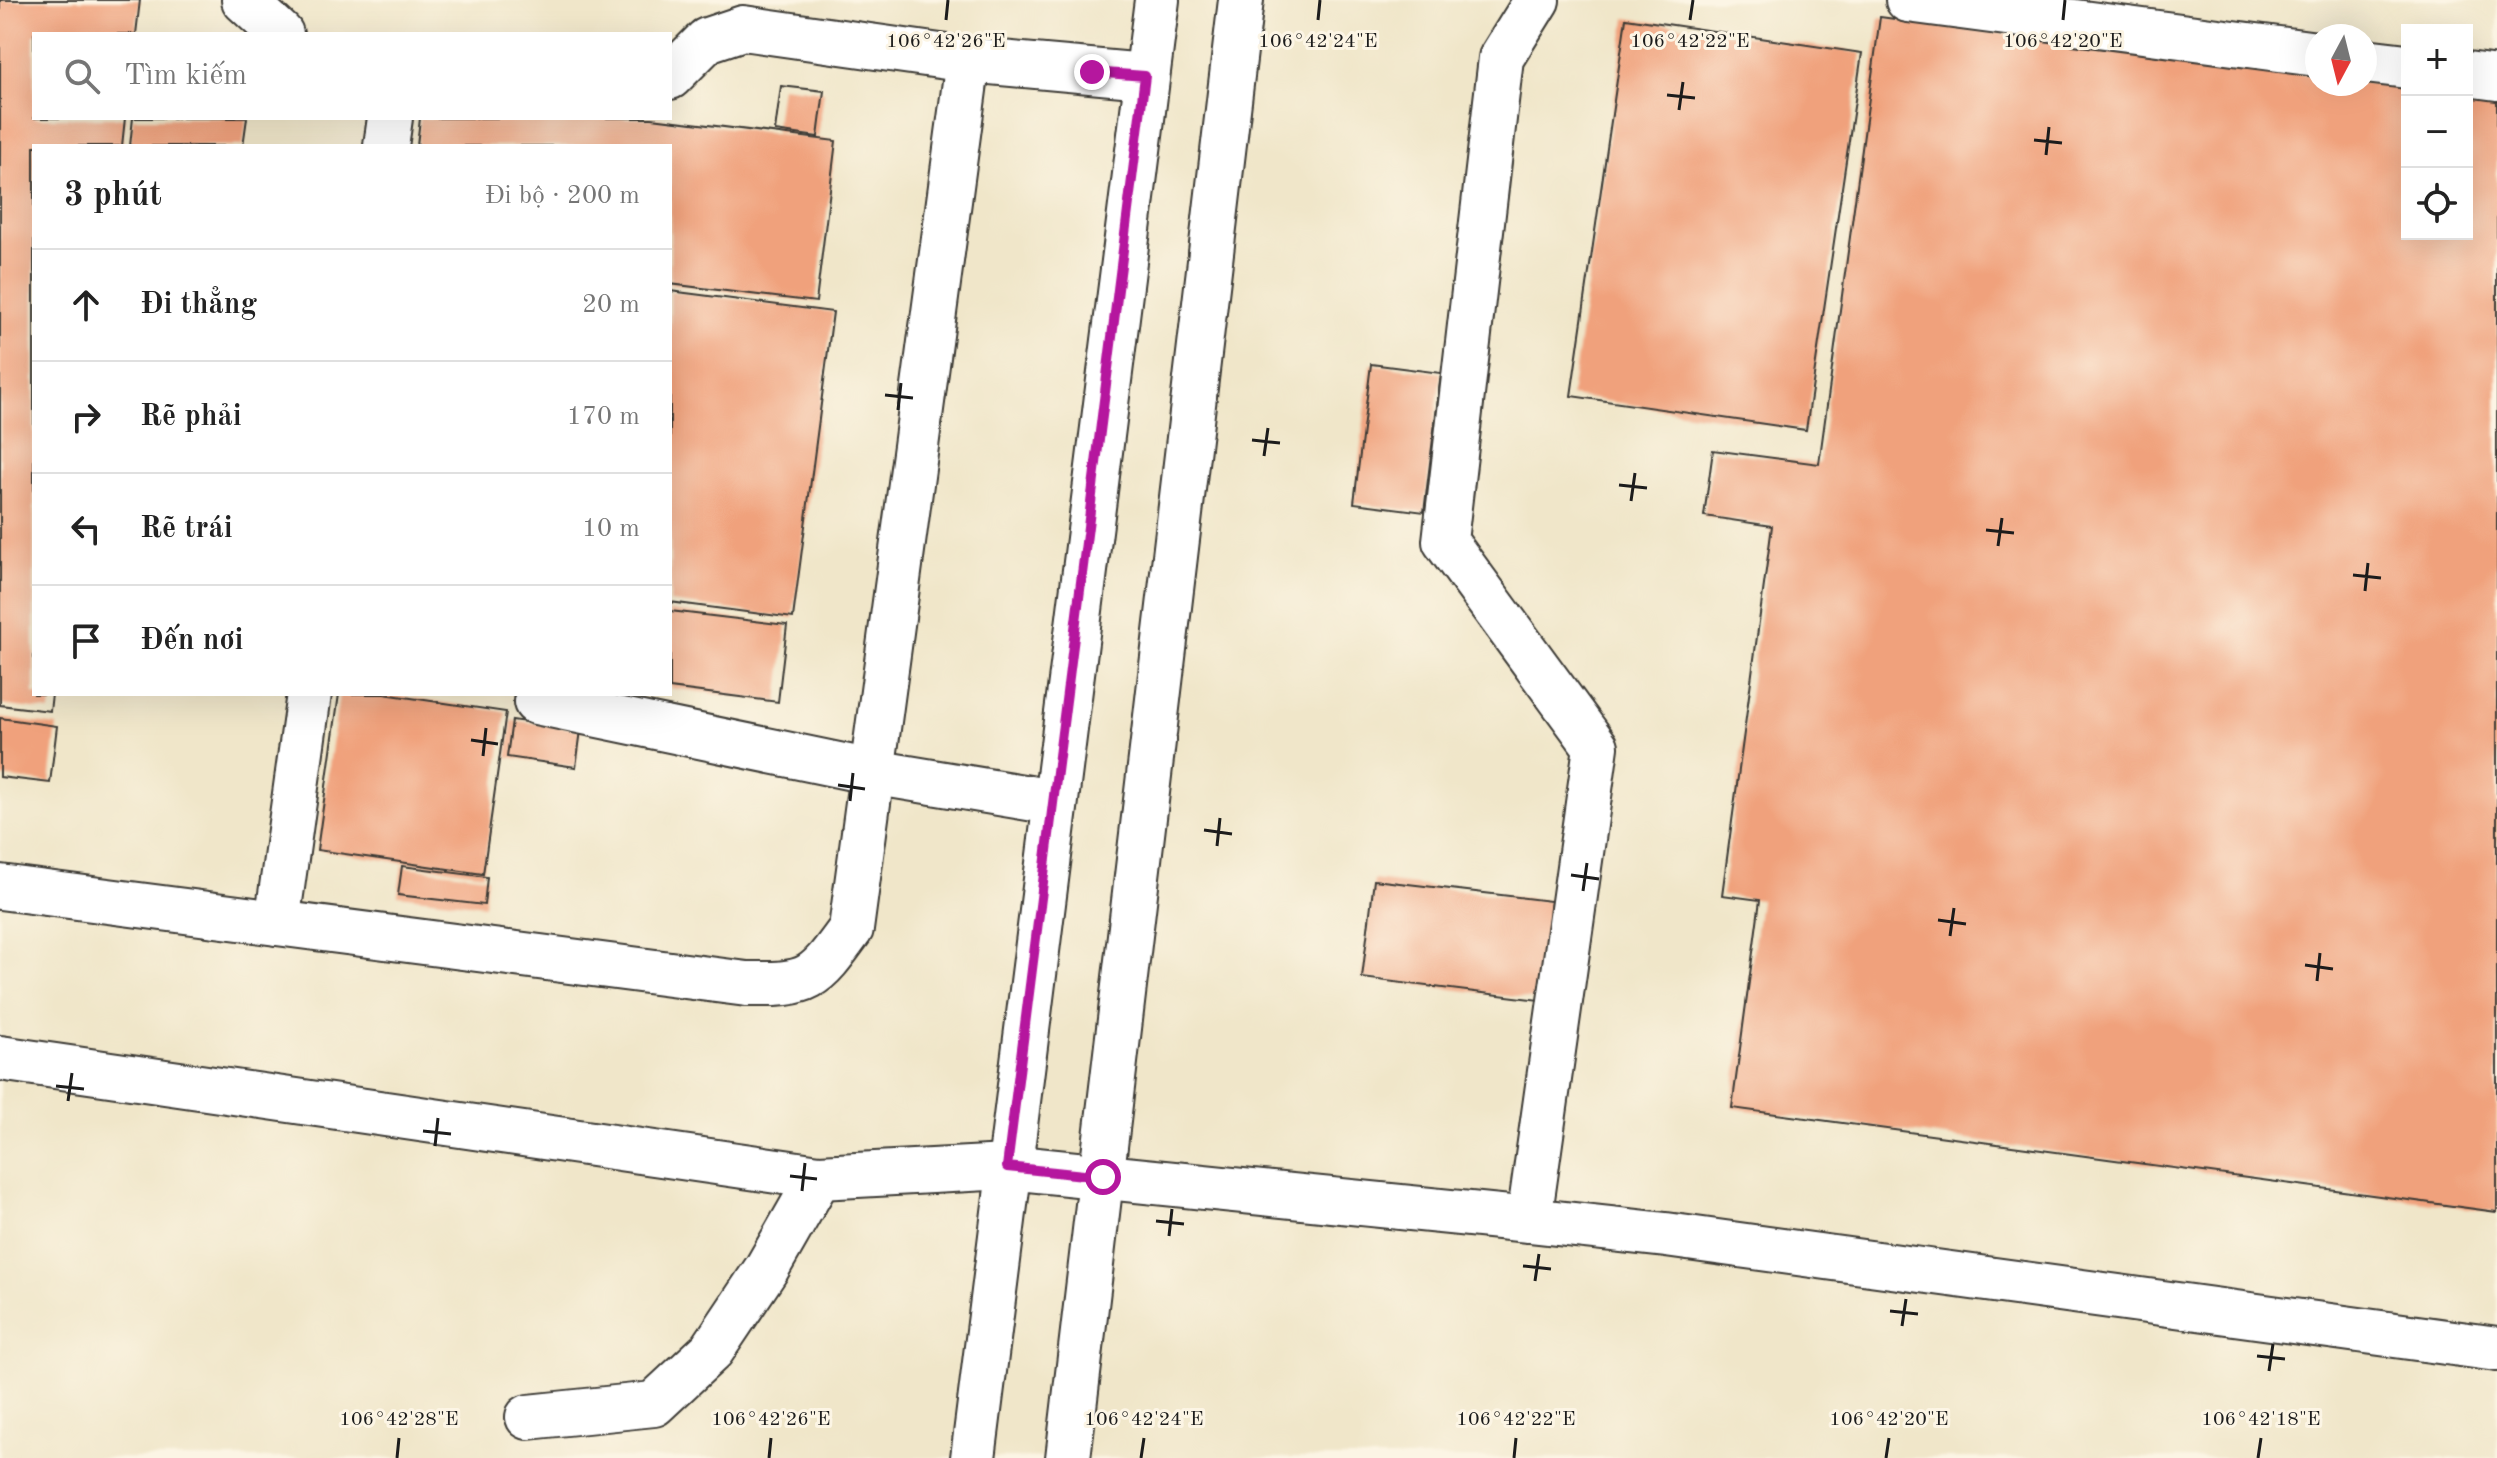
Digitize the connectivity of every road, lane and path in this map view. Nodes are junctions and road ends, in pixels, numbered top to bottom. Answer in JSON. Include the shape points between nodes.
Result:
{"nodes":[{"id":1,"x":244,"y":0,"type":"edge"},
{"id":2,"x":1157,"y":0,"type":"edge"},
{"id":3,"x":1241,"y":0,"type":"edge"},
{"id":4,"x":1537,"y":0,"type":"edge"},
{"id":5,"x":1908,"y":0,"type":"edge"},
{"id":6,"x":279,"y":32,"type":"edge"},
{"id":7,"x":2305,"y":52,"type":"edge"},
{"id":8,"x":968,"y":60,"type":"junction"},
{"id":9,"x":2377,"y":62,"type":"edge"},
{"id":10,"x":2401,"y":65,"type":"edge"},
{"id":11,"x":672,"y":75,"type":"edge"},
{"id":12,"x":2473,"y":75,"type":"edge"},
{"id":13,"x":1145,"y":76,"type":"junction"},
{"id":14,"x":2497,"y":78,"type":"edge"},
{"id":15,"x":390,"y":120,"type":"edge"},
{"id":16,"x":386,"y":144,"type":"edge"},
{"id":17,"x":309,"y":696,"type":"edge"},
{"id":18,"x":536,"y":702,"type":"dead end"},
{"id":19,"x":872,"y":772,"type":"junction"},
{"id":20,"x":1053,"y":802,"type":"junction"},
{"id":21,"x":0,"y":887,"type":"edge"},
{"id":22,"x":277,"y":923,"type":"junction"},
{"id":23,"x":0,"y":1058,"type":"edge"},
{"id":24,"x":1007,"y":1167,"type":"junction"},
{"id":25,"x":819,"y":1177,"type":"junction"},
{"id":26,"x":1103,"y":1177,"type":"junction"},
{"id":27,"x":1529,"y":1220,"type":"junction"},
{"id":28,"x":2497,"y":1349,"type":"edge"},
{"id":29,"x":528,"y":1417,"type":"dead end"},
{"id":30,"x":973,"y":1458,"type":"edge"},
{"id":31,"x":1068,"y":1458,"type":"edge"}],
"edges":[{"from":1,"to":6,"type":"lane"},
{"from":2,"to":13,"type":"lane"},
{"from":3,"to":26,"type":"lane"},
{"from":4,"to":27,"type":"lane","via":[[1501,58],[1445,541],[1596,747]]},
{"from":5,"to":7,"type":"lane"},
{"from":8,"to":11,"type":"lane","via":[[743,28],[707,40]]},
{"from":8,"to":13,"type":"lane"},
{"from":8,"to":19,"type":"lane"},
{"from":9,"to":10,"type":"lane"},
{"from":12,"to":14,"type":"lane"},
{"from":13,"to":20,"type":"lane"},
{"from":15,"to":16,"type":"lane"},
{"from":17,"to":22,"type":"lane"},
{"from":18,"to":19,"type":"lane"},
{"from":19,"to":20,"type":"lane"},
{"from":19,"to":22,"type":"lane","via":[[851,929],[819,973],[784,985]]},
{"from":20,"to":24,"type":"lane"},
{"from":21,"to":22,"type":"lane"},
{"from":23,"to":25,"type":"lane"},
{"from":24,"to":25,"type":"lane"},
{"from":24,"to":26,"type":"lane"},
{"from":24,"to":30,"type":"lane"},
{"from":25,"to":29,"type":"lane","via":[[712,1350],[654,1404]]},
{"from":26,"to":27,"type":"lane"},
{"from":26,"to":31,"type":"lane"},
{"from":27,"to":28,"type":"lane"}]}
